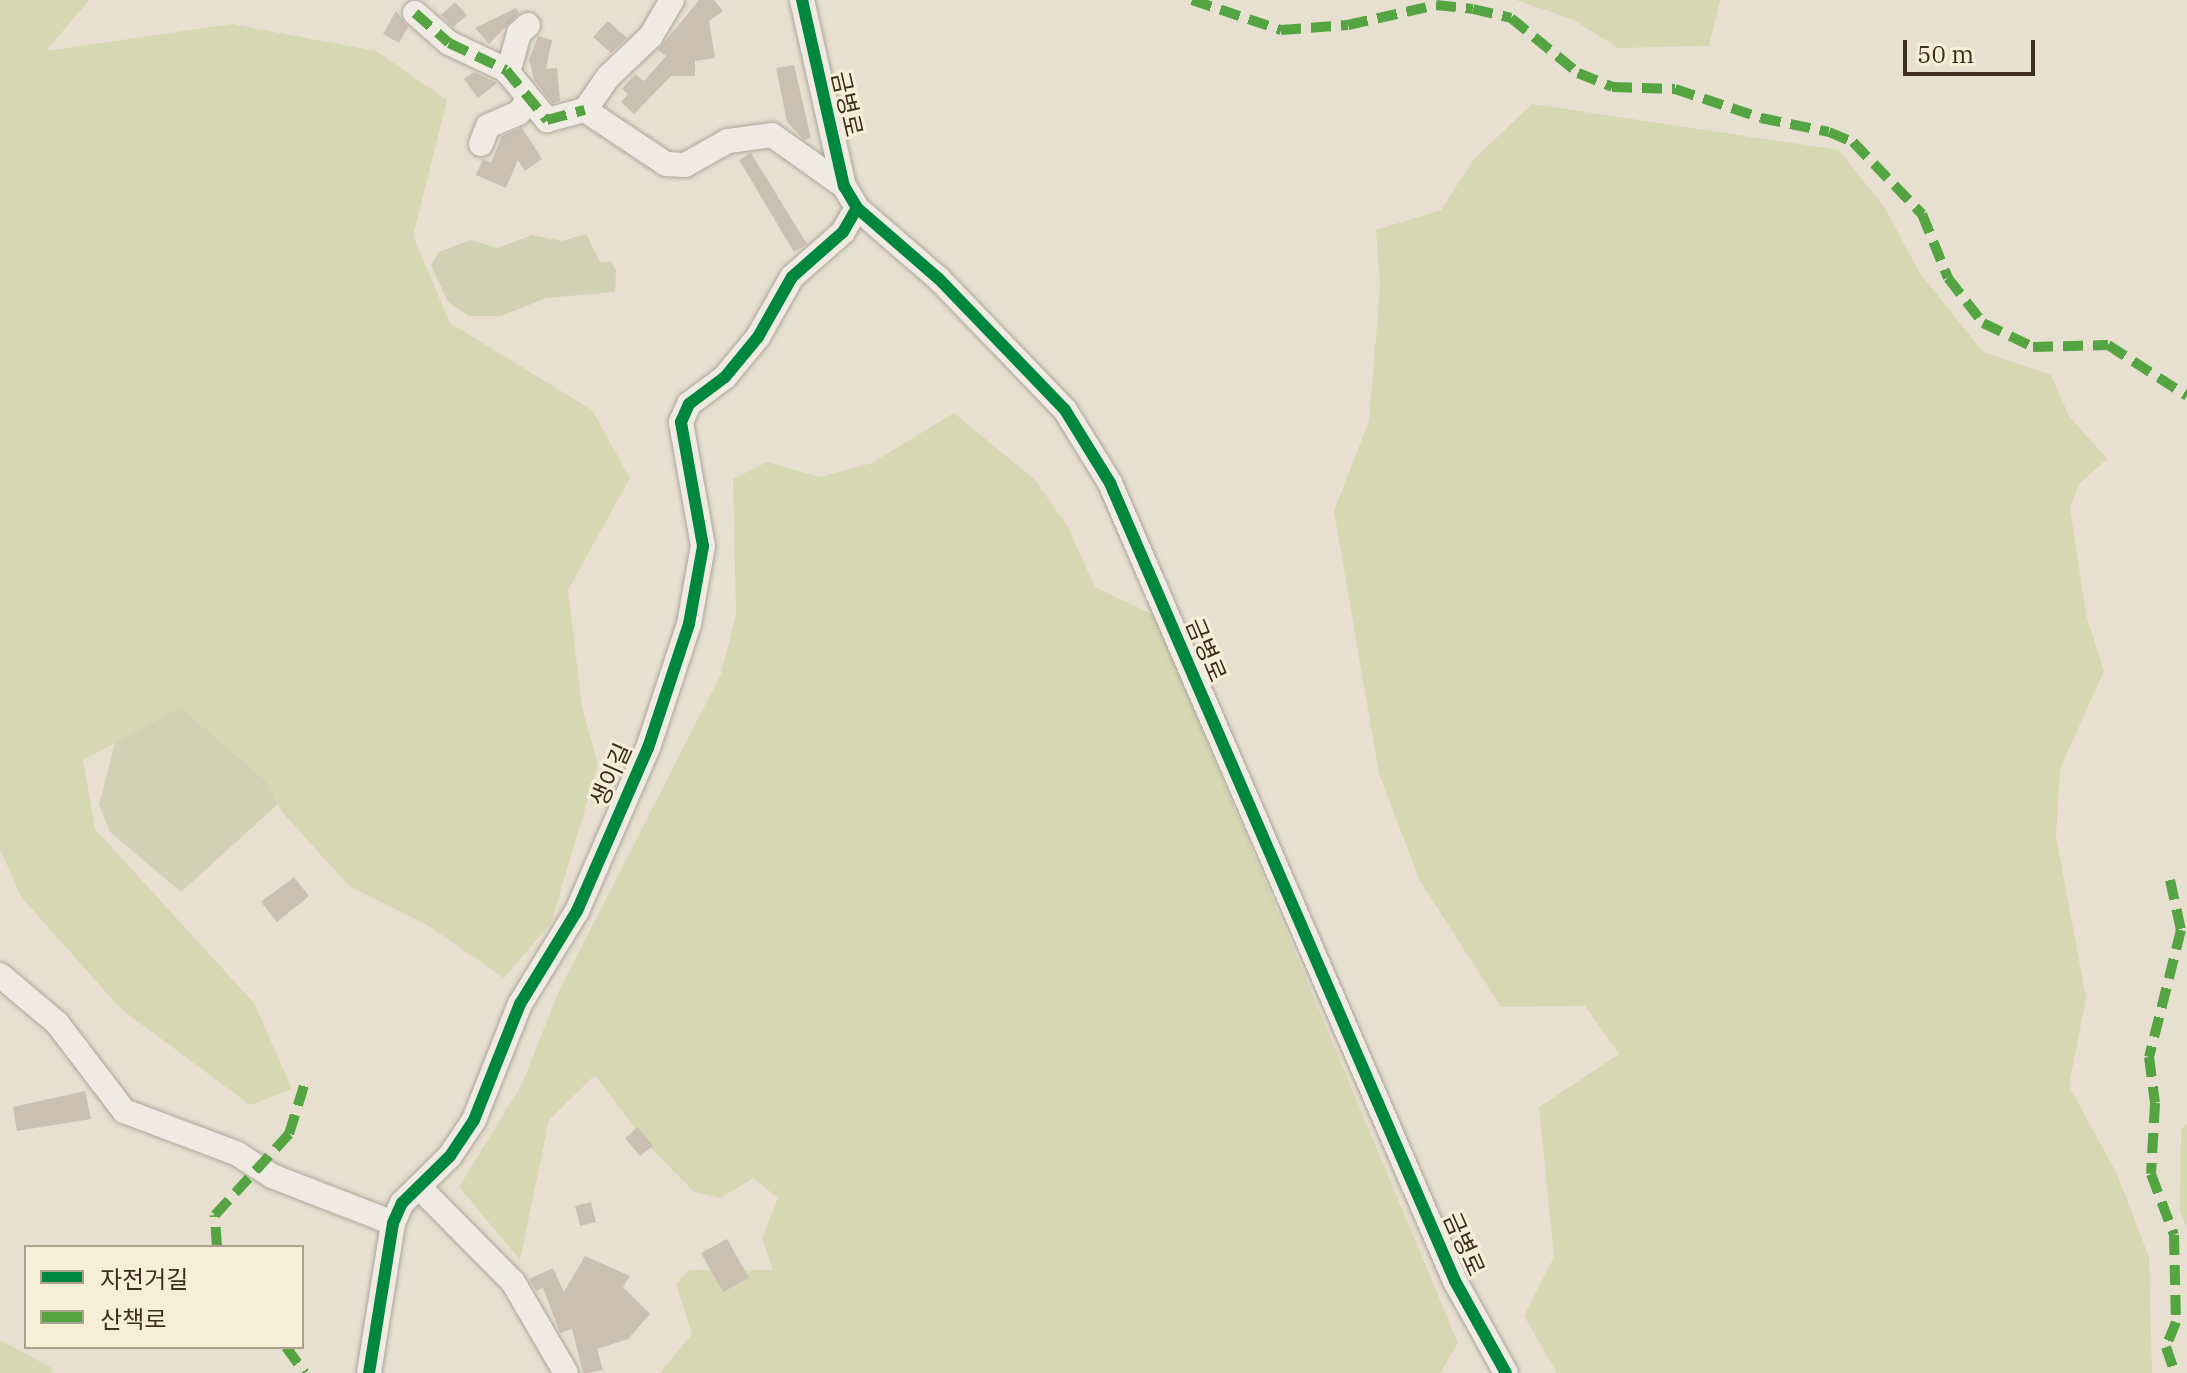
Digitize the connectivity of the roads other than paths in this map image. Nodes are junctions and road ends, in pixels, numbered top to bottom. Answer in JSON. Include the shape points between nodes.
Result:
{"nodes":[{"id":1,"x":672,"y":0,"type":"edge"},
{"id":2,"x":802,"y":0,"type":"edge"},
{"id":3,"x":415,"y":13,"type":"dead end"},
{"id":4,"x":528,"y":25,"type":"dead end"},
{"id":5,"x":508,"y":73,"type":"junction"},
{"id":6,"x":530,"y":99,"type":"junction"},
{"id":7,"x":585,"y":110,"type":"junction"},
{"id":8,"x":481,"y":144,"type":"dead end"},
{"id":9,"x":844,"y":186,"type":"junction"},
{"id":10,"x":857,"y":208,"type":"junction"},
{"id":11,"x":0,"y":975,"type":"edge"},
{"id":12,"x":420,"y":1188,"type":"junction"},
{"id":13,"x":393,"y":1223,"type":"junction"},
{"id":14,"x":369,"y":1373,"type":"edge"},
{"id":15,"x":566,"y":1373,"type":"edge"},
{"id":16,"x":1506,"y":1373,"type":"edge"}],
"edges":[{"from":1,"to":7,"type":"street","via":[[651,36],[608,77]]},
{"from":2,"to":9,"type":"street","name":"금병로"},
{"from":3,"to":5,"type":"street","via":[[449,43]]},
{"from":4,"to":5,"type":"street","via":[[519,33]]},
{"from":5,"to":6,"type":"street"},
{"from":6,"to":7,"type":"street","via":[[547,120]]},
{"from":6,"to":8,"type":"street","via":[[518,113],[488,126]]},
{"from":7,"to":9,"type":"street","via":[[666,164],[685,165],[728,141],[772,135]]},
{"from":9,"to":10,"type":"street","name":"금병로"},
{"from":10,"to":12,"type":"street","name":"생이길","via":[[843,232],[792,277],[758,337],[725,377],[685,413],[682,446],[703,546],[689,624],[648,748],[577,911],[520,1004],[474,1120]]},
{"from":10,"to":16,"type":"street","name":"금병로","via":[[939,279],[1065,410],[1110,483],[1455,1281]]},
{"from":11,"to":13,"type":"street","via":[[57,1023],[124,1111],[236,1153],[272,1176]]},
{"from":12,"to":13,"type":"street","name":"생이길","via":[[402,1203]]},
{"from":12,"to":15,"type":"street","via":[[513,1282]]},
{"from":13,"to":14,"type":"street","name":"생이길"}]}
